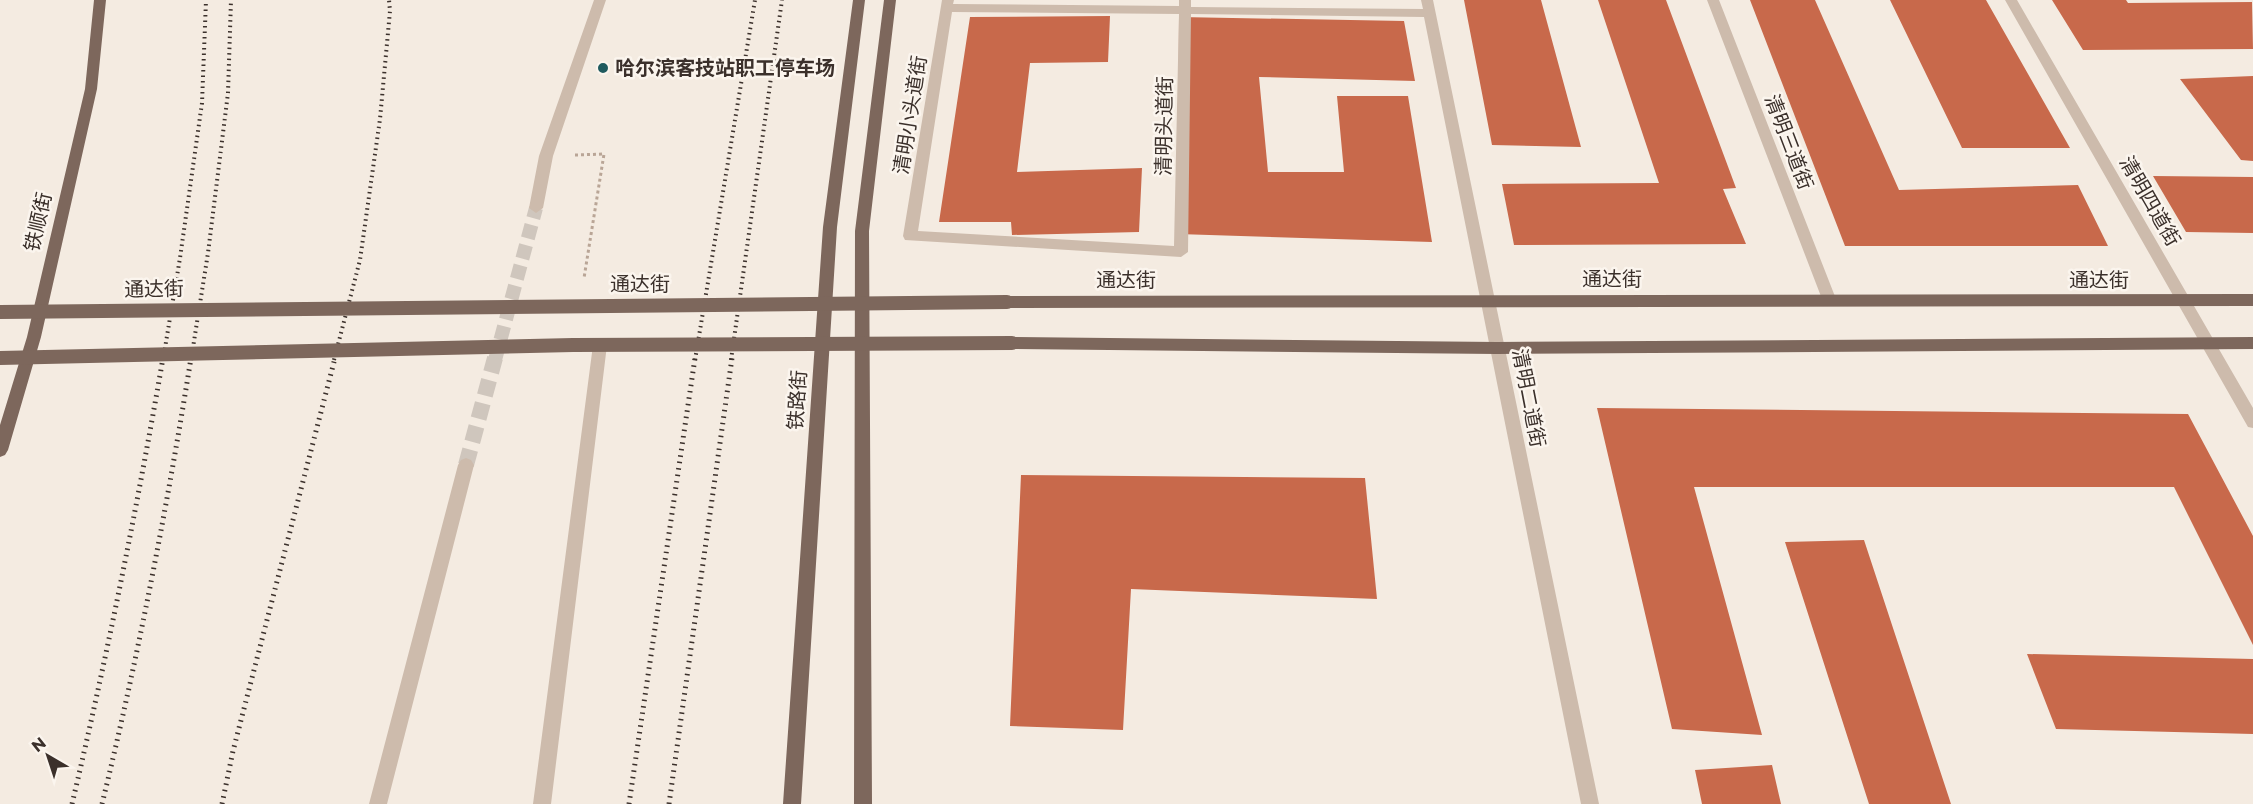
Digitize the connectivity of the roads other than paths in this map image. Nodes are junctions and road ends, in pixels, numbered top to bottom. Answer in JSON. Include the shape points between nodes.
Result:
{"nodes":[{"id":1,"x":100,"y":0,"type":"edge"},
{"id":2,"x":600,"y":0,"type":"edge"},
{"id":3,"x":859,"y":0,"type":"edge"},
{"id":4,"x":890,"y":0,"type":"edge"},
{"id":5,"x":1713,"y":0,"type":"edge"},
{"id":6,"x":2011,"y":0,"type":"edge"},
{"id":7,"x":947,"y":4,"type":"edge"},
{"id":8,"x":1185,"y":5,"type":"edge"},
{"id":9,"x":1429,"y":7,"type":"edge"},
{"id":10,"x":536,"y":208,"type":"tunnel mouth"},
{"id":11,"x":1181,"y":252,"type":"joint"},
{"id":12,"x":1828,"y":299,"type":"junction"},
{"id":13,"x":1488,"y":300,"type":"junction"},
{"id":14,"x":2253,"y":300,"type":"edge"},
{"id":15,"x":2184,"y":302,"type":"junction"},
{"id":16,"x":0,"y":312,"type":"edge"},
{"id":17,"x":2207,"y":343,"type":"junction"},
{"id":18,"x":2253,"y":343,"type":"edge"},
{"id":19,"x":600,"y":345,"type":"junction"},
{"id":20,"x":1497,"y":348,"type":"junction"},
{"id":21,"x":0,"y":358,"type":"edge"},
{"id":22,"x":2253,"y":422,"type":"edge"},
{"id":23,"x":0,"y":450,"type":"edge"},
{"id":24,"x":466,"y":465,"type":"tunnel mouth"},
{"id":25,"x":378,"y":804,"type":"edge"},
{"id":26,"x":542,"y":804,"type":"edge"},
{"id":27,"x":792,"y":804,"type":"edge"},
{"id":28,"x":863,"y":804,"type":"edge"},
{"id":29,"x":1590,"y":804,"type":"edge"}],
"edges":[{"from":1,"to":23,"type":"main road","name":"铁顺街","via":[[92,89],[34,338]]},
{"from":2,"to":10,"type":"street","via":[[546,156]]},
{"from":3,"to":27,"type":"main road","name":"铁路街","via":[[830,227]]},
{"from":4,"to":28,"type":"main road","via":[[862,231]]},
{"from":5,"to":12,"type":"street","name":"清明三道街"},
{"from":6,"to":15,"type":"street","name":"清明四道街"},
{"from":7,"to":8,"type":"street"},
{"from":7,"to":11,"type":"street","name":"清明小头道街","via":[[910,236]]},
{"from":8,"to":9,"type":"street"},
{"from":8,"to":11,"type":"street","name":"清明头道街"},
{"from":9,"to":13,"type":"street","name":"清明二道街"},
{"from":12,"to":13,"type":"main road","name":"通达街"},
{"from":12,"to":15,"type":"main road","name":"通达街"},
{"from":13,"to":16,"type":"main road","name":"通达街","bridge":true},
{"from":13,"to":20,"type":"street","name":"清明二道街"},
{"from":14,"to":15,"type":"main road","name":"通达街"},
{"from":15,"to":17,"type":"street","name":"清明四道街"},
{"from":17,"to":18,"type":"main road"},
{"from":17,"to":20,"type":"main road"},
{"from":17,"to":22,"type":"street","name":"清明四道街"},
{"from":19,"to":20,"type":"main road","bridge":true,"via":[[1012,343]]},
{"from":19,"to":21,"type":"main road","bridge":true},
{"from":19,"to":26,"type":"street"},
{"from":20,"to":29,"type":"street","name":"清明二道街"},
{"from":24,"to":25,"type":"street"}]}
